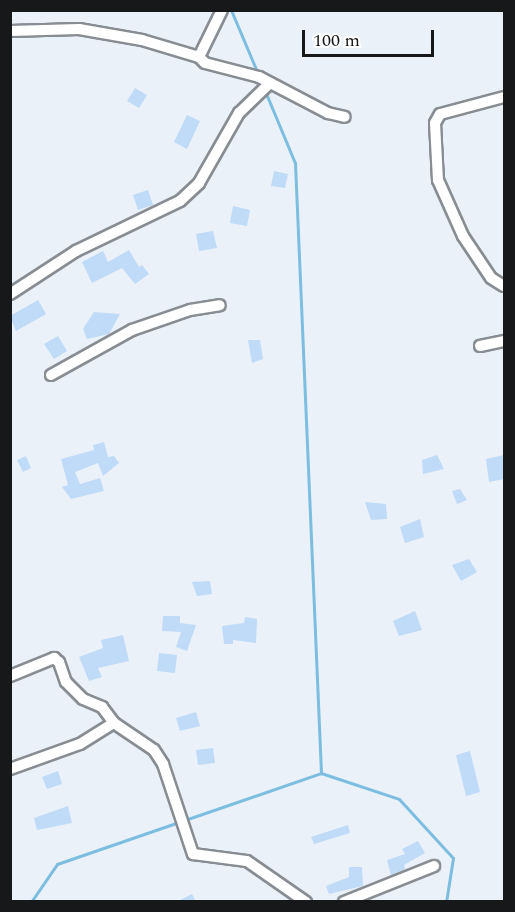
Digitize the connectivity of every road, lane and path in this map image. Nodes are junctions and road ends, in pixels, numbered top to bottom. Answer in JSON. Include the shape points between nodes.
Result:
{"nodes":[{"id":1,"x":222,"y":10,"type":"edge"},
{"id":2,"x":10,"y":31,"type":"edge"},
{"id":3,"x":199,"y":57,"type":"junction"},
{"id":4,"x":270,"y":83,"type":"junction"},
{"id":5,"x":504,"y":97,"type":"edge"},
{"id":6,"x":345,"y":117,"type":"dead end"},
{"id":7,"x":504,"y":286,"type":"edge"},
{"id":8,"x":10,"y":294,"type":"edge"},
{"id":9,"x":220,"y":305,"type":"dead end"},
{"id":10,"x":504,"y":342,"type":"edge"},
{"id":11,"x":480,"y":346,"type":"dead end"},
{"id":12,"x":51,"y":375,"type":"dead end"},
{"id":13,"x":10,"y":676,"type":"edge"},
{"id":14,"x":114,"y":723,"type":"junction"},
{"id":15,"x":10,"y":769,"type":"edge"},
{"id":16,"x":434,"y":866,"type":"dead end"},
{"id":17,"x":306,"y":902,"type":"edge"},
{"id":18,"x":344,"y":902,"type":"edge"}],
"edges":[{"from":1,"to":3,"type":"street"},
{"from":2,"to":3,"type":"street","via":[[80,29],[142,40]]},
{"from":3,"to":4,"type":"street","via":[[205,63]]},
{"from":4,"to":6,"type":"street","via":[[328,113]]},
{"from":4,"to":8,"type":"street","via":[[239,113],[199,183],[180,201],[148,220],[76,251]]},
{"from":5,"to":7,"type":"street","via":[[440,114],[435,123],[438,180],[463,236],[490,278]]},
{"from":9,"to":12,"type":"street","via":[[190,310],[132,330],[71,360]]},
{"from":10,"to":11,"type":"street"},
{"from":13,"to":14,"type":"street","via":[[54,658],[66,682],[83,699],[102,707]]},
{"from":14,"to":15,"type":"street","via":[[80,744]]},
{"from":14,"to":17,"type":"street","via":[[154,750],[164,764],[193,854],[228,855],[247,861]]},
{"from":16,"to":18,"type":"street"}]}
